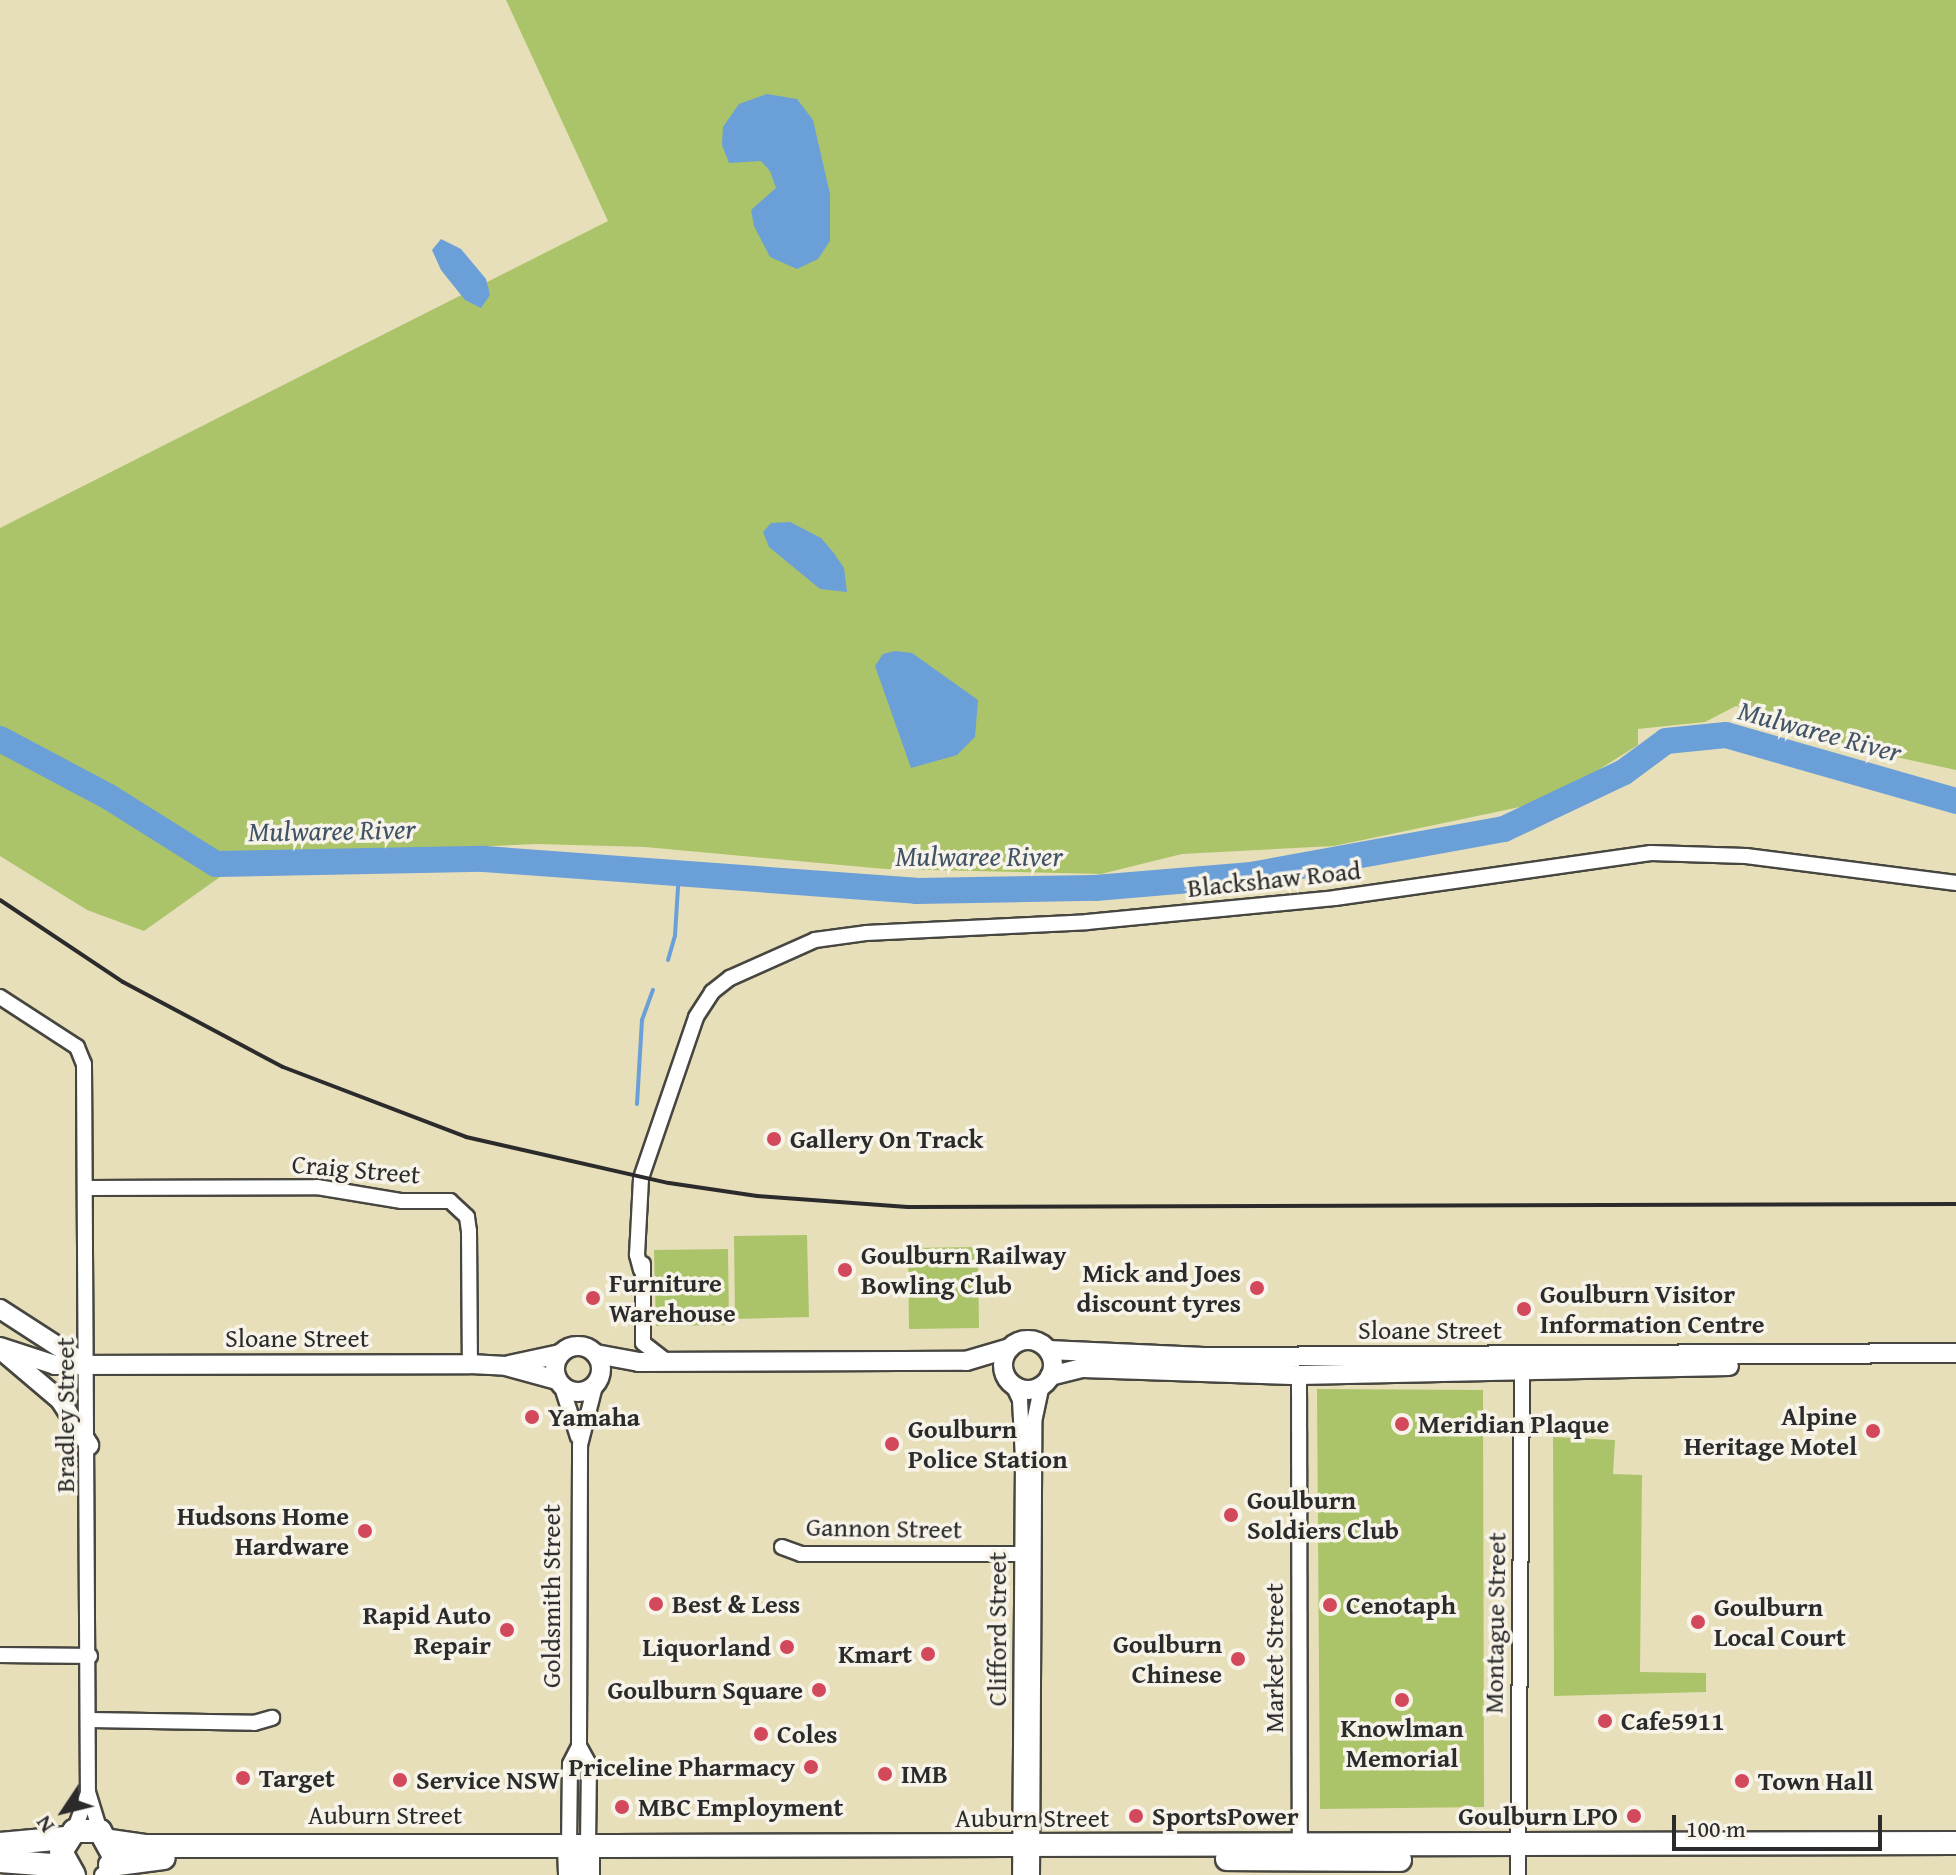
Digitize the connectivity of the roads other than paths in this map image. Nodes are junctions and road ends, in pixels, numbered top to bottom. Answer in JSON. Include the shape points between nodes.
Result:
{"nodes":[{"id":1,"x":1956,"y":883,"type":"edge"},
{"id":2,"x":0,"y":997,"type":"edge"},
{"id":3,"x":87,"y":1188,"type":"junction"},
{"id":4,"x":0,"y":1309,"type":"edge"},
{"id":5,"x":639,"y":1327,"type":"junction"},
{"id":6,"x":1576,"y":1347,"type":"dead end"},
{"id":7,"x":0,"y":1348,"type":"edge"},
{"id":8,"x":1010,"y":1348,"type":"junction"},
{"id":9,"x":1048,"y":1350,"type":"junction"},
{"id":10,"x":1956,"y":1353,"type":"edge"},
{"id":11,"x":560,"y":1354,"type":"junction"},
{"id":12,"x":596,"y":1354,"type":"junction"},
{"id":13,"x":1604,"y":1355,"type":"junction"},
{"id":14,"x":1429,"y":1356,"type":"junction"},
{"id":15,"x":1204,"y":1357,"type":"junction"},
{"id":16,"x":617,"y":1358,"type":"junction"},
{"id":17,"x":966,"y":1361,"type":"junction"},
{"id":18,"x":639,"y":1362,"type":"junction"},
{"id":19,"x":667,"y":1362,"type":"junction"},
{"id":20,"x":470,"y":1364,"type":"junction"},
{"id":21,"x":1956,"y":1364,"type":"edge"},
{"id":22,"x":87,"y":1365,"type":"junction"},
{"id":23,"x":506,"y":1366,"type":"junction"},
{"id":24,"x":1522,"y":1372,"type":"junction"},
{"id":25,"x":1299,"y":1375,"type":"junction"},
{"id":26,"x":1009,"y":1379,"type":"junction"},
{"id":27,"x":1046,"y":1381,"type":"junction"},
{"id":28,"x":597,"y":1382,"type":"junction"},
{"id":29,"x":560,"y":1384,"type":"junction"},
{"id":30,"x":89,"y":1445,"type":"junction"},
{"id":31,"x":580,"y":1445,"type":"junction"},
{"id":32,"x":782,"y":1547,"type":"dead end"},
{"id":33,"x":1027,"y":1554,"type":"junction"},
{"id":34,"x":0,"y":1655,"type":"edge"},
{"id":35,"x":90,"y":1656,"type":"junction"},
{"id":36,"x":272,"y":1718,"type":"dead end"},
{"id":37,"x":90,"y":1720,"type":"junction"},
{"id":38,"x":88,"y":1792,"type":"junction"},
{"id":39,"x":70,"y":1835,"type":"junction"},
{"id":40,"x":105,"y":1836,"type":"junction"},
{"id":41,"x":1956,"y":1843,"type":"edge"},
{"id":42,"x":0,"y":1844,"type":"edge"},
{"id":43,"x":1300,"y":1844,"type":"junction"},
{"id":44,"x":1956,"y":1852,"type":"edge"},
{"id":45,"x":579,"y":1859,"type":"edge"},
{"id":46,"x":1026,"y":1859,"type":"edge"},
{"id":47,"x":1519,"y":1860,"type":"edge"},
{"id":48,"x":0,"y":1861,"type":"edge"},
{"id":49,"x":69,"y":1871,"type":"edge"},
{"id":50,"x":104,"y":1872,"type":"edge"}],
"edges":[{"from":1,"to":5,"type":"street","name":"Blackshaw Road","via":[[1746,856],[1651,853],[1335,898],[1075,923],[839,936],[767,959],[717,987],[692,1025],[649,1180]]},
{"from":2,"to":3,"type":"street","name":"Bradley Street","via":[[71,1043],[82,1056]]},
{"from":3,"to":20,"type":"street","name":"Craig Street","via":[[317,1187],[402,1201],[450,1201],[467,1217],[469,1231]]},
{"from":3,"to":22,"type":"street","name":"Bradley Street"},
{"from":4,"to":22,"type":"street"},
{"from":5,"to":16,"type":"street","via":[[633,1347]]},
{"from":5,"to":19,"type":"street","via":[[643,1343]]},
{"from":6,"to":13,"type":"street"},
{"from":7,"to":22,"type":"street","name":"Sloane Street","via":[[55,1365]]},
{"from":7,"to":30,"type":"street","via":[[60,1400]]},
{"from":8,"to":9,"type":"street","via":[[1025,1340]]},
{"from":8,"to":17,"type":"street"},
{"from":8,"to":26,"type":"street"},
{"from":9,"to":15,"type":"street","name":"Sloane Street"},
{"from":9,"to":27,"type":"street"},
{"from":10,"to":13,"type":"street","name":"Sloane Street"},
{"from":11,"to":12,"type":"street","via":[[578,1346]]},
{"from":11,"to":23,"type":"street","name":"Sloane Street"},
{"from":11,"to":29,"type":"street","via":[[554,1366]]},
{"from":12,"to":16,"type":"street"},
{"from":12,"to":28,"type":"street"},
{"from":13,"to":14,"type":"street","name":"Sloane Street"},
{"from":14,"to":15,"type":"street","name":"Sloane Street"},
{"from":14,"to":24,"type":"street","via":[[1451,1363],[1514,1364]]},
{"from":15,"to":25,"type":"street","via":[[1277,1363]]},
{"from":16,"to":18,"type":"street"},
{"from":17,"to":19,"type":"street"},
{"from":17,"to":26,"type":"street"},
{"from":18,"to":19,"type":"street"},
{"from":18,"to":28,"type":"street"},
{"from":20,"to":22,"type":"street","name":"Sloane Street"},
{"from":20,"to":23,"type":"street","name":"Sloane Street"},
{"from":21,"to":24,"type":"street","name":"Sloane Street"},
{"from":22,"to":30,"type":"street","name":"Bradley Street"},
{"from":23,"to":29,"type":"street","name":"Sloane Street"},
{"from":24,"to":25,"type":"street","name":"Sloane Street"},
{"from":24,"to":47,"type":"street","name":"Montague Street"},
{"from":25,"to":27,"type":"street","name":"Sloane Street","via":[[1083,1368]]},
{"from":25,"to":43,"type":"street","name":"Market Street"},
{"from":26,"to":27,"type":"street","via":[[1027,1390]]},
{"from":26,"to":33,"type":"street","name":"Clifford Street","via":[[1020,1400]]},
{"from":27,"to":33,"type":"street","name":"Clifford Street","via":[[1034,1422]]},
{"from":28,"to":29,"type":"street","via":[[582,1393]]},
{"from":28,"to":31,"type":"street","name":"Goldsmith Street"},
{"from":29,"to":31,"type":"street","name":"Goldsmith Street"},
{"from":30,"to":35,"type":"street","name":"Bradley Street"},
{"from":31,"to":45,"type":"street","name":"Goldsmith Street","via":[[579,1746],[570,1764]]},
{"from":32,"to":33,"type":"street","name":"Gannon Street","via":[[801,1554]]},
{"from":33,"to":46,"type":"street","name":"Clifford Street"},
{"from":34,"to":35,"type":"street"},
{"from":35,"to":37,"type":"street","name":"Bradley Street"},
{"from":36,"to":37,"type":"street","via":[[254,1723]]},
{"from":37,"to":38,"type":"street","name":"Bradley Street"},
{"from":38,"to":39,"type":"street","name":"Bradley Street"},
{"from":38,"to":40,"type":"street","name":"Bradley Street"},
{"from":39,"to":40,"type":"main road","name":"Auburn Street"},
{"from":39,"to":42,"type":"main road"},
{"from":39,"to":49,"type":"main road","via":[[61,1852]]},
{"from":40,"to":45,"type":"main road","name":"Auburn Street","via":[[145,1846]]},
{"from":40,"to":50,"type":"main road"},
{"from":41,"to":47,"type":"main road","name":"Auburn Street"},
{"from":43,"to":46,"type":"main road","name":"Auburn Street"},
{"from":43,"to":47,"type":"main road","name":"Auburn Street"},
{"from":44,"to":47,"type":"main road","name":"Auburn Street"},
{"from":45,"to":46,"type":"main road","name":"Auburn Street"},
{"from":45,"to":50,"type":"main road","name":"Auburn Street","via":[[206,1857]]},
{"from":46,"to":47,"type":"main road","name":"Auburn Street"},
{"from":48,"to":49,"type":"main road"}]}
